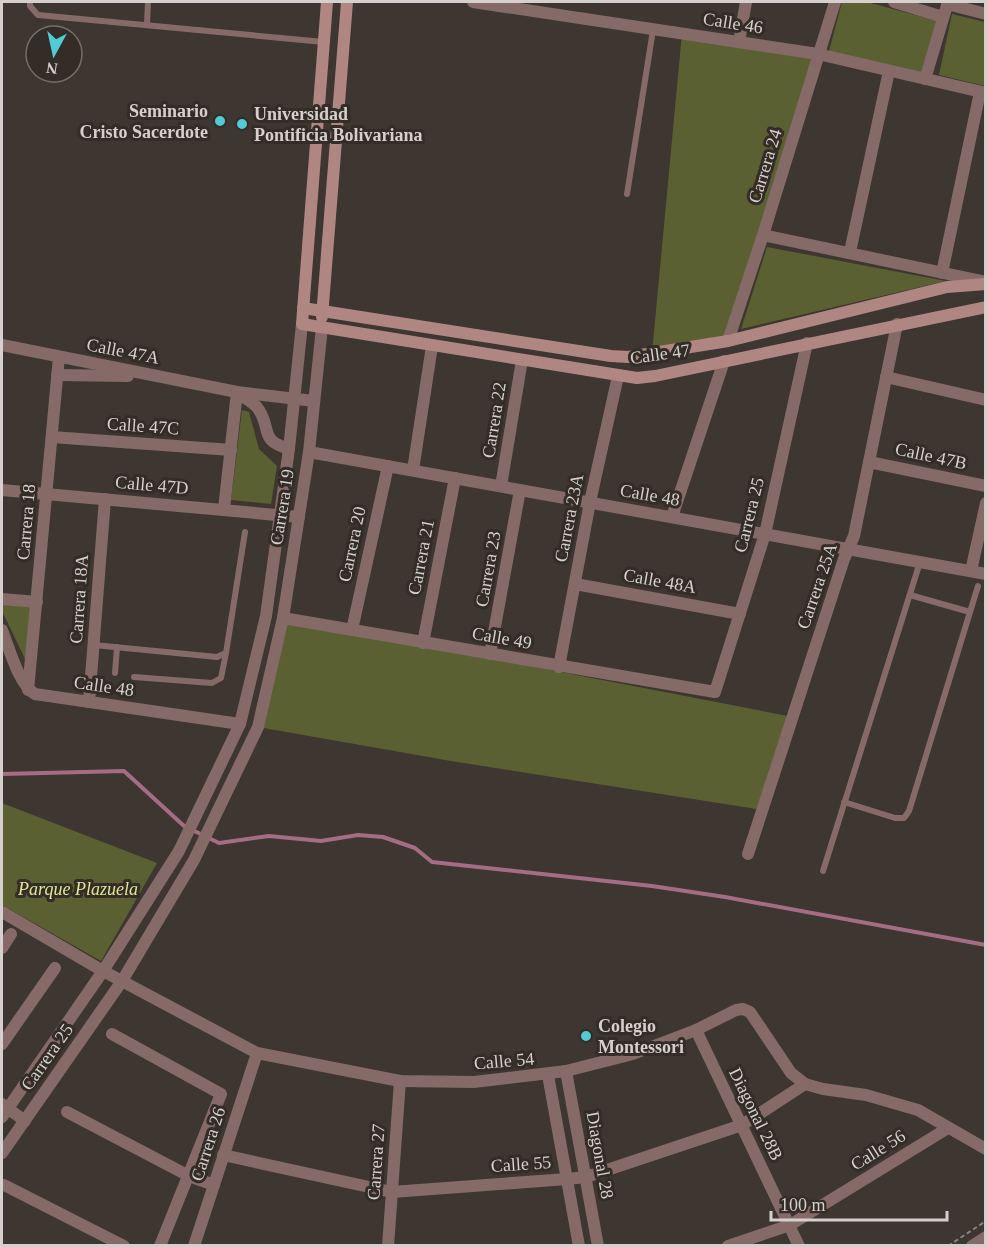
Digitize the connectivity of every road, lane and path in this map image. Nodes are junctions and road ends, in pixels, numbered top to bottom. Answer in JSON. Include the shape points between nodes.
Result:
{"nodes":[{"id":1,"x":30,"y":2,"type":"edge"},
{"id":2,"x":148,"y":2,"type":"edge"},
{"id":3,"x":327,"y":2,"type":"edge"},
{"id":4,"x":347,"y":2,"type":"edge"},
{"id":5,"x":481,"y":2,"type":"edge"},
{"id":6,"x":746,"y":2,"type":"edge"},
{"id":7,"x":835,"y":2,"type":"edge"},
{"id":8,"x":894,"y":2,"type":"edge"},
{"id":9,"x":947,"y":3,"type":"edge"},
{"id":10,"x":986,"y":14,"type":"edge"},
{"id":11,"x":943,"y":17,"type":"junction"},
{"id":12,"x":147,"y":24,"type":"junction"},
{"id":13,"x":654,"y":29,"type":"junction"},
{"id":14,"x":324,"y":42,"type":"junction"},
{"id":15,"x":739,"y":42,"type":"junction"},
{"id":16,"x":818,"y":54,"type":"junction"},
{"id":17,"x":889,"y":71,"type":"junction"},
{"id":18,"x":925,"y":79,"type":"junction"},
{"id":19,"x":983,"y":92,"type":"edge"},
{"id":20,"x":627,"y":194,"type":"dead end"},
{"id":21,"x":763,"y":235,"type":"junction"},
{"id":22,"x":850,"y":252,"type":"junction"},
{"id":23,"x":942,"y":273,"type":"junction"},
{"id":24,"x":986,"y":283,"type":"edge"},
{"id":25,"x":986,"y":306,"type":"edge"},
{"id":26,"x":303,"y":308,"type":"junction"},
{"id":27,"x":322,"y":311,"type":"junction"},
{"id":28,"x":302,"y":324,"type":"junction"},
{"id":29,"x":897,"y":324,"type":"junction"},
{"id":30,"x":322,"y":327,"type":"junction"},
{"id":31,"x":509,"y":340,"type":"junction"},
{"id":32,"x":728,"y":341,"type":"junction"},
{"id":33,"x":807,"y":343,"type":"junction"},
{"id":34,"x":2,"y":345,"type":"edge"},
{"id":35,"x":432,"y":346,"type":"junction"},
{"id":36,"x":59,"y":357,"type":"junction"},
{"id":37,"x":507,"y":358,"type":"junction"},
{"id":38,"x":522,"y":360,"type":"junction"},
{"id":39,"x":724,"y":361,"type":"junction"},
{"id":40,"x":57,"y":375,"type":"junction"},
{"id":41,"x":157,"y":376,"type":"junction"},
{"id":42,"x":618,"y":376,"type":"junction"},
{"id":43,"x":886,"y":377,"type":"junction"},
{"id":44,"x":237,"y":392,"type":"junction"},
{"id":45,"x":294,"y":399,"type":"junction"},
{"id":46,"x":986,"y":399,"type":"edge"},
{"id":47,"x":314,"y":401,"type":"junction"},
{"id":48,"x":52,"y":436,"type":"junction"},
{"id":49,"x":290,"y":449,"type":"junction"},
{"id":50,"x":231,"y":450,"type":"junction"},
{"id":51,"x":309,"y":452,"type":"junction"},
{"id":52,"x":869,"y":462,"type":"junction"},
{"id":53,"x":388,"y":466,"type":"junction"},
{"id":54,"x":413,"y":470,"type":"junction"},
{"id":55,"x":455,"y":478,"type":"junction"},
{"id":56,"x":501,"y":486,"type":"junction"},
{"id":57,"x":986,"y":486,"type":"edge"},
{"id":58,"x":2,"y":490,"type":"edge"},
{"id":59,"x":520,"y":490,"type":"junction"},
{"id":60,"x":47,"y":494,"type":"junction"},
{"id":61,"x":105,"y":499,"type":"junction"},
{"id":62,"x":590,"y":502,"type":"junction"},
{"id":63,"x":986,"y":503,"type":"edge"},
{"id":64,"x":224,"y":509,"type":"junction"},
{"id":65,"x":279,"y":515,"type":"junction"},
{"id":66,"x":299,"y":517,"type":"junction"},
{"id":67,"x":672,"y":517,"type":"junction"},
{"id":68,"x":244,"y":532,"type":"dead end"},
{"id":69,"x":765,"y":534,"type":"junction"},
{"id":70,"x":849,"y":549,"type":"junction"},
{"id":71,"x":921,"y":562,"type":"junction"},
{"id":72,"x":971,"y":571,"type":"junction"},
{"id":73,"x":986,"y":574,"type":"edge"},
{"id":74,"x":575,"y":584,"type":"junction"},
{"id":75,"x":978,"y":586,"type":"dead end"},
{"id":76,"x":910,"y":595,"type":"junction"},
{"id":77,"x":2,"y":599,"type":"edge"},
{"id":78,"x":37,"y":602,"type":"junction"},
{"id":79,"x":970,"y":612,"type":"junction"},
{"id":80,"x":740,"y":614,"type":"junction"},
{"id":81,"x":283,"y":618,"type":"junction"},
{"id":82,"x":2,"y":630,"type":"edge"},
{"id":83,"x":352,"y":630,"type":"junction"},
{"id":84,"x":423,"y":643,"type":"junction"},
{"id":85,"x":94,"y":645,"type":"junction"},
{"id":86,"x":117,"y":647,"type":"junction"},
{"id":87,"x":226,"y":653,"type":"junction"},
{"id":88,"x":490,"y":654,"type":"junction"},
{"id":89,"x":559,"y":667,"type":"junction"},
{"id":90,"x":115,"y":673,"type":"dead end"},
{"id":91,"x":134,"y":677,"type":"dead end"},
{"id":92,"x":28,"y":690,"type":"junction"},
{"id":93,"x":715,"y":692,"type":"joint"},
{"id":94,"x":89,"y":702,"type":"junction"},
{"id":95,"x":240,"y":724,"type":"junction"},
{"id":96,"x":844,"y":802,"type":"junction"},
{"id":97,"x":748,"y":854,"type":"dead end"},
{"id":98,"x":823,"y":871,"type":"dead end"},
{"id":99,"x":2,"y":912,"type":"edge"},
{"id":100,"x":11,"y":934,"type":"dead end"},
{"id":101,"x":2,"y":948,"type":"edge"},
{"id":102,"x":55,"y":968,"type":"dead end"},
{"id":103,"x":103,"y":971,"type":"junction"},
{"id":104,"x":122,"y":981,"type":"junction"},
{"id":105,"x":696,"y":1030,"type":"junction"},
{"id":106,"x":112,"y":1034,"type":"dead end"},
{"id":107,"x":2,"y":1044,"type":"edge"},
{"id":108,"x":257,"y":1053,"type":"junction"},
{"id":109,"x":566,"y":1071,"type":"junction"},
{"id":110,"x":548,"y":1075,"type":"junction"},
{"id":111,"x":400,"y":1081,"type":"junction"},
{"id":112,"x":805,"y":1084,"type":"junction"},
{"id":113,"x":3,"y":1110,"type":"edge"},
{"id":114,"x":67,"y":1112,"type":"dead end"},
{"id":115,"x":25,"y":1121,"type":"junction"},
{"id":116,"x":742,"y":1125,"type":"junction"},
{"id":117,"x":948,"y":1128,"type":"junction"},
{"id":118,"x":986,"y":1149,"type":"edge"},
{"id":119,"x":2,"y":1153,"type":"edge"},
{"id":120,"x":224,"y":1155,"type":"junction"},
{"id":121,"x":189,"y":1176,"type":"junction"},
{"id":122,"x":586,"y":1177,"type":"junction"},
{"id":123,"x":567,"y":1179,"type":"junction"},
{"id":124,"x":4,"y":1185,"type":"dead end"},
{"id":125,"x":214,"y":1185,"type":"junction"},
{"id":126,"x":392,"y":1192,"type":"junction"},
{"id":127,"x":986,"y":1221,"type":"edge"},
{"id":128,"x":790,"y":1225,"type":"junction"},
{"id":129,"x":986,"y":1237,"type":"edge"},
{"id":130,"x":124,"y":1245,"type":"edge"},
{"id":131,"x":160,"y":1245,"type":"edge"},
{"id":132,"x":194,"y":1245,"type":"edge"},
{"id":133,"x":388,"y":1245,"type":"edge"},
{"id":134,"x":579,"y":1245,"type":"edge"},
{"id":135,"x":598,"y":1245,"type":"edge"},
{"id":136,"x":728,"y":1245,"type":"edge"},
{"id":137,"x":799,"y":1245,"type":"edge"},
{"id":138,"x":948,"y":1245,"type":"edge"},
{"id":139,"x":972,"y":1245,"type":"edge"}],
"edges":[{"from":1,"to":12,"type":"lane","via":[[38,15]]},
{"from":2,"to":12,"type":"lane"},
{"from":3,"to":14,"type":"main road","name":"Carrera 19"},
{"from":4,"to":27,"type":"main road","name":"Carrera 19"},
{"from":5,"to":13,"type":"street","name":"Calle 46"},
{"from":6,"to":15,"type":"street"},
{"from":7,"to":16,"type":"street","name":"Carrera 24"},
{"from":8,"to":11,"type":"street"},
{"from":9,"to":10,"type":"street"},
{"from":9,"to":11,"type":"street"},
{"from":11,"to":18,"type":"street"},
{"from":12,"to":14,"type":"lane"},
{"from":13,"to":15,"type":"street","name":"Calle 46"},
{"from":13,"to":20,"type":"lane"},
{"from":14,"to":26,"type":"main road","name":"Carrera 19"},
{"from":15,"to":16,"type":"street","name":"Calle 46"},
{"from":16,"to":17,"type":"street","name":"Calle 46"},
{"from":16,"to":21,"type":"street","name":"Carrera 24"},
{"from":17,"to":18,"type":"street","name":"Calle 46"},
{"from":17,"to":22,"type":"street"},
{"from":18,"to":19,"type":"street","name":"Calle 46"},
{"from":19,"to":23,"type":"street"},
{"from":21,"to":22,"type":"street","name":"Calle 47"},
{"from":21,"to":32,"type":"street","name":"Carrera 24"},
{"from":22,"to":23,"type":"street","name":"Calle 47"},
{"from":23,"to":24,"type":"street","name":"Calle 47"},
{"from":24,"to":32,"type":"main road","name":"Calle 47","via":[[947,287]]},
{"from":25,"to":29,"type":"main road","name":"Calle 47"},
{"from":26,"to":27,"type":"main road","name":"Calle 47"},
{"from":26,"to":28,"type":"main road","name":"Carrera 19"},
{"from":27,"to":30,"type":"main road","name":"Carrera 19"},
{"from":27,"to":31,"type":"main road","name":"Calle 47"},
{"from":28,"to":30,"type":"main road","name":"Calle 47"},
{"from":28,"to":45,"type":"street","name":"Carrera 19"},
{"from":29,"to":33,"type":"main road","name":"Calle 47"},
{"from":29,"to":43,"type":"street","name":"Carrera 25A"},
{"from":30,"to":35,"type":"main road","name":"Calle 47"},
{"from":30,"to":47,"type":"street","name":"Carrera 19"},
{"from":31,"to":32,"type":"main road","name":"Calle 47","via":[[628,357]]},
{"from":31,"to":37,"type":"main road","via":[[512,350]]},
{"from":33,"to":39,"type":"main road","name":"Calle 47"},
{"from":33,"to":69,"type":"street","name":"Carrera 25"},
{"from":34,"to":36,"type":"street","name":"Calle 47A"},
{"from":35,"to":37,"type":"main road","name":"Calle 47"},
{"from":35,"to":54,"type":"street"},
{"from":36,"to":40,"type":"street","name":"Carrera 18"},
{"from":36,"to":41,"type":"street","name":"Calle 47A"},
{"from":37,"to":38,"type":"main road","name":"Calle 47"},
{"from":38,"to":42,"type":"main road","name":"Calle 47"},
{"from":38,"to":56,"type":"street","name":"Carrera 22"},
{"from":39,"to":42,"type":"main road","name":"Calle 47","via":[[655,376]]},
{"from":39,"to":67,"type":"street"},
{"from":40,"to":41,"type":"street"},
{"from":40,"to":48,"type":"street","name":"Carrera 18"},
{"from":41,"to":44,"type":"street","name":"Calle 47A"},
{"from":42,"to":62,"type":"street","name":"Carrera 23A"},
{"from":43,"to":46,"type":"street"},
{"from":43,"to":52,"type":"street","name":"Carrera 25A"},
{"from":44,"to":45,"type":"street","name":"Calle 47A"},
{"from":44,"to":49,"type":"street","via":[[260,411],[269,438]]},
{"from":44,"to":50,"type":"street"},
{"from":45,"to":47,"type":"street","name":"Calle 47A"},
{"from":45,"to":49,"type":"street","name":"Carrera 19"},
{"from":47,"to":51,"type":"street","name":"Carrera 19"},
{"from":48,"to":50,"type":"street","name":"Calle 47C"},
{"from":48,"to":60,"type":"street","name":"Carrera 18"},
{"from":49,"to":65,"type":"street","name":"Carrera 19"},
{"from":50,"to":64,"type":"street"},
{"from":51,"to":53,"type":"street","name":"Calle 48"},
{"from":51,"to":66,"type":"street","name":"Carrera 19"},
{"from":52,"to":57,"type":"street","name":"Calle 47B"},
{"from":52,"to":70,"type":"street","name":"Carrera 25A"},
{"from":53,"to":54,"type":"street","name":"Calle 48"},
{"from":53,"to":83,"type":"street","name":"Carrera 20"},
{"from":54,"to":55,"type":"street","name":"Calle 48"},
{"from":55,"to":56,"type":"street","name":"Calle 48"},
{"from":55,"to":84,"type":"street","name":"Carrera 21"},
{"from":56,"to":59,"type":"street","name":"Calle 48"},
{"from":58,"to":60,"type":"street","name":"Calle 47D"},
{"from":59,"to":62,"type":"street","name":"Calle 48"},
{"from":59,"to":88,"type":"street","name":"Carrera 23"},
{"from":60,"to":61,"type":"street","name":"Calle 47D"},
{"from":60,"to":78,"type":"street","name":"Carrera 18"},
{"from":61,"to":64,"type":"street","name":"Calle 47D"},
{"from":61,"to":85,"type":"street","name":"Carrera 18A"},
{"from":62,"to":67,"type":"street","name":"Calle 48"},
{"from":62,"to":74,"type":"street","name":"Carrera 23A"},
{"from":63,"to":72,"type":"street"},
{"from":64,"to":65,"type":"street","name":"Calle 47D"},
{"from":65,"to":66,"type":"street","name":"Calle 47D"},
{"from":65,"to":95,"type":"street","name":"Carrera 19","via":[[266,616]]},
{"from":66,"to":81,"type":"street","name":"Carrera 19"},
{"from":67,"to":69,"type":"street","name":"Calle 48"},
{"from":68,"to":87,"type":"lane"},
{"from":69,"to":70,"type":"street","name":"Calle 48"},
{"from":69,"to":80,"type":"street","name":"Carrera 25"},
{"from":70,"to":71,"type":"street","name":"Calle 48"},
{"from":70,"to":97,"type":"street","name":"Carrera 25A"},
{"from":71,"to":72,"type":"street","name":"Calle 48"},
{"from":71,"to":76,"type":"lane"},
{"from":72,"to":73,"type":"street","name":"Calle 48"},
{"from":74,"to":80,"type":"street","name":"Calle 48A"},
{"from":74,"to":89,"type":"street","name":"Carrera 23A"},
{"from":75,"to":79,"type":"lane"},
{"from":76,"to":79,"type":"lane"},
{"from":76,"to":96,"type":"lane"},
{"from":77,"to":78,"type":"street"},
{"from":78,"to":92,"type":"street","name":"Carrera 18"},
{"from":79,"to":96,"type":"lane","via":[[909,811],[904,818],[895,818]]},
{"from":80,"to":93,"type":"street","name":"Carrera 25"},
{"from":81,"to":83,"type":"street","name":"Calle 49"},
{"from":81,"to":104,"type":"street","name":"Carrera 19","via":[[258,727],[194,860]]},
{"from":82,"to":92,"type":"street"},
{"from":83,"to":84,"type":"street","name":"Calle 49"},
{"from":84,"to":88,"type":"street","name":"Calle 49"},
{"from":85,"to":86,"type":"lane"},
{"from":85,"to":94,"type":"street","name":"Carrera 18A"},
{"from":86,"to":87,"type":"lane","via":[[217,657]]},
{"from":86,"to":90,"type":"lane"},
{"from":87,"to":91,"type":"lane","via":[[221,678],[212,682]]},
{"from":88,"to":89,"type":"street","name":"Calle 49"},
{"from":89,"to":93,"type":"street","name":"Calle 49"},
{"from":92,"to":94,"type":"street","name":"Calle 48"},
{"from":94,"to":95,"type":"street","name":"Calle 48"},
{"from":95,"to":103,"type":"street","name":"Carrera 19","via":[[179,851]]},
{"from":96,"to":98,"type":"lane"},
{"from":99,"to":103,"type":"street","name":"Calle 54"},
{"from":100,"to":101,"type":"street"},
{"from":102,"to":107,"type":"street"},
{"from":103,"to":104,"type":"street","name":"Calle 54"},
{"from":103,"to":113,"type":"street","name":"Carrera 25"},
{"from":104,"to":108,"type":"street","name":"Calle 54"},
{"from":104,"to":115,"type":"street","name":"Carrera 25"},
{"from":105,"to":109,"type":"street","name":"Calle 54","via":[[633,1054]]},
{"from":105,"to":112,"type":"street","name":"Calle 54","via":[[736,1010],[750,1012],[791,1073]]},
{"from":105,"to":116,"type":"street","name":"Diagonal 28B"},
{"from":106,"to":121,"type":"street","via":[[220,1092]]},
{"from":108,"to":111,"type":"street","name":"Calle 54"},
{"from":108,"to":120,"type":"street","name":"Carrera 26"},
{"from":109,"to":110,"type":"street","name":"Calle 54"},
{"from":109,"to":122,"type":"street","name":"Diagonal 28"},
{"from":110,"to":111,"type":"street","name":"Calle 54","via":[[474,1082]]},
{"from":110,"to":123,"type":"street","name":"Diagonal 28"},
{"from":111,"to":126,"type":"street","name":"Carrera 27"},
{"from":112,"to":116,"type":"street","name":"Calle 55"},
{"from":112,"to":117,"type":"street","via":[[918,1110]]},
{"from":113,"to":115,"type":"street"},
{"from":114,"to":121,"type":"street"},
{"from":115,"to":119,"type":"street","name":"Carrera 25"},
{"from":116,"to":122,"type":"street","name":"Calle 55"},
{"from":116,"to":128,"type":"street","name":"Diagonal 28B"},
{"from":117,"to":118,"type":"street"},
{"from":117,"to":128,"type":"street","name":"Calle 56"},
{"from":120,"to":125,"type":"street","name":"Carrera 26"},
{"from":120,"to":126,"type":"street","name":"Calle 55"},
{"from":121,"to":125,"type":"street"},
{"from":121,"to":131,"type":"street"},
{"from":122,"to":123,"type":"street","name":"Calle 55"},
{"from":122,"to":135,"type":"street","name":"Diagonal 28"},
{"from":123,"to":126,"type":"street","name":"Calle 55"},
{"from":123,"to":134,"type":"street","name":"Diagonal 28"},
{"from":124,"to":130,"type":"street"},
{"from":125,"to":132,"type":"street","name":"Carrera 26"},
{"from":126,"to":133,"type":"street","name":"Carrera 27"},
{"from":127,"to":138,"type":"path"},
{"from":128,"to":136,"type":"street","name":"Calle 56"},
{"from":128,"to":137,"type":"street","name":"Diagonal 28B"},
{"from":129,"to":139,"type":"street"}]}
